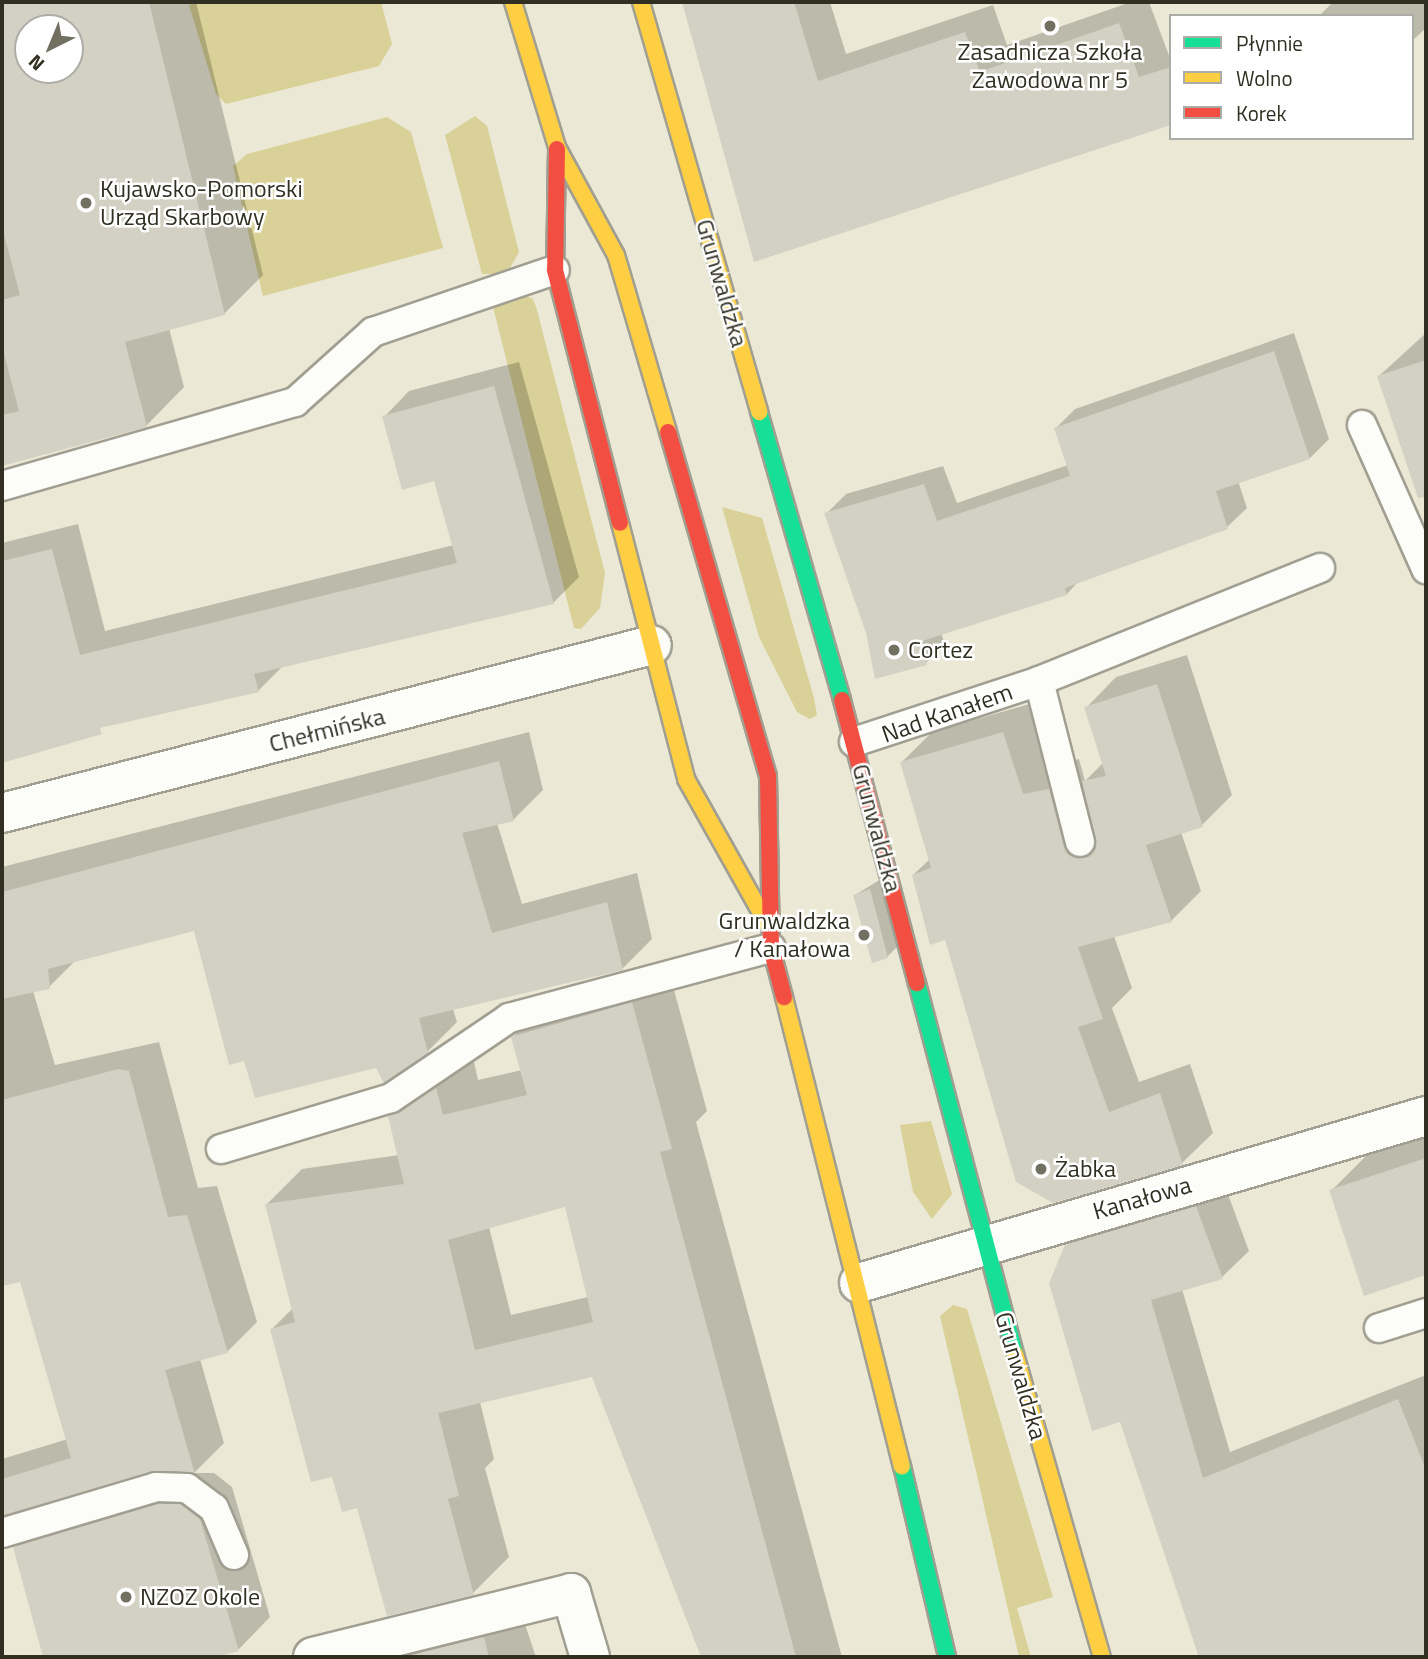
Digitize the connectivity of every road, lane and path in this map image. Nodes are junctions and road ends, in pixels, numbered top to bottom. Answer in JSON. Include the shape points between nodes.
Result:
{"nodes":[{"id":1,"x":513,"y":2,"type":"edge"},
{"id":2,"x":641,"y":2,"type":"edge"},
{"id":3,"x":557,"y":147,"type":"junction"},
{"id":4,"x":555,"y":270,"type":"junction"},
{"id":5,"x":1362,"y":425,"type":"dead end"},
{"id":6,"x":2,"y":486,"type":"edge"},
{"id":7,"x":1320,"y":568,"type":"dead end"},
{"id":8,"x":1426,"y":569,"type":"edge"},
{"id":9,"x":652,"y":645,"type":"junction"},
{"id":10,"x":1039,"y":681,"type":"junction"},
{"id":11,"x":854,"y":742,"type":"junction"},
{"id":12,"x":2,"y":813,"type":"edge"},
{"id":13,"x":1080,"y":842,"type":"dead end"},
{"id":14,"x":770,"y":937,"type":"junction"},
{"id":15,"x":1426,"y":1116,"type":"edge"},
{"id":16,"x":221,"y":1149,"type":"dead end"},
{"id":17,"x":986,"y":1247,"type":"junction"},
{"id":18,"x":859,"y":1283,"type":"junction"},
{"id":19,"x":1426,"y":1313,"type":"edge"},
{"id":20,"x":1379,"y":1328,"type":"dead end"},
{"id":21,"x":2,"y":1533,"type":"edge"},
{"id":22,"x":234,"y":1555,"type":"dead end"},
{"id":23,"x":313,"y":1657,"type":"edge"},
{"id":24,"x":590,"y":1657,"type":"edge"},
{"id":25,"x":947,"y":1657,"type":"edge"},
{"id":26,"x":1102,"y":1657,"type":"edge"}],
"edges":[{"from":1,"to":3,"type":"main road"},
{"from":2,"to":11,"type":"main road","name":"Grunwaldzka"},
{"from":3,"to":4,"type":"main road"},
{"from":3,"to":14,"type":"main road","via":[[616,255],[726,620],[768,776]]},
{"from":4,"to":6,"type":"lane","via":[[373,332],[295,402]]},
{"from":4,"to":9,"type":"main road"},
{"from":5,"to":8,"type":"lane"},
{"from":7,"to":10,"type":"lane"},
{"from":9,"to":12,"type":"street","name":"Chełmińska"},
{"from":9,"to":14,"type":"main road","via":[[686,779]]},
{"from":10,"to":11,"type":"lane","name":"Nad Kanałem"},
{"from":10,"to":13,"type":"lane"},
{"from":11,"to":17,"type":"main road","name":"Grunwaldzka"},
{"from":14,"to":16,"type":"lane","via":[[509,1018],[391,1098]]},
{"from":14,"to":18,"type":"main road"},
{"from":15,"to":17,"type":"street","name":"Kanałowa"},
{"from":17,"to":18,"type":"street","name":"Kanałowa"},
{"from":17,"to":26,"type":"main road","name":"Grunwaldzka"},
{"from":18,"to":25,"type":"main road"},
{"from":19,"to":20,"type":"lane"},
{"from":21,"to":22,"type":"lane","via":[[156,1488],[187,1489],[214,1508]]},
{"from":23,"to":24,"type":"street","via":[[571,1593]]}]}
